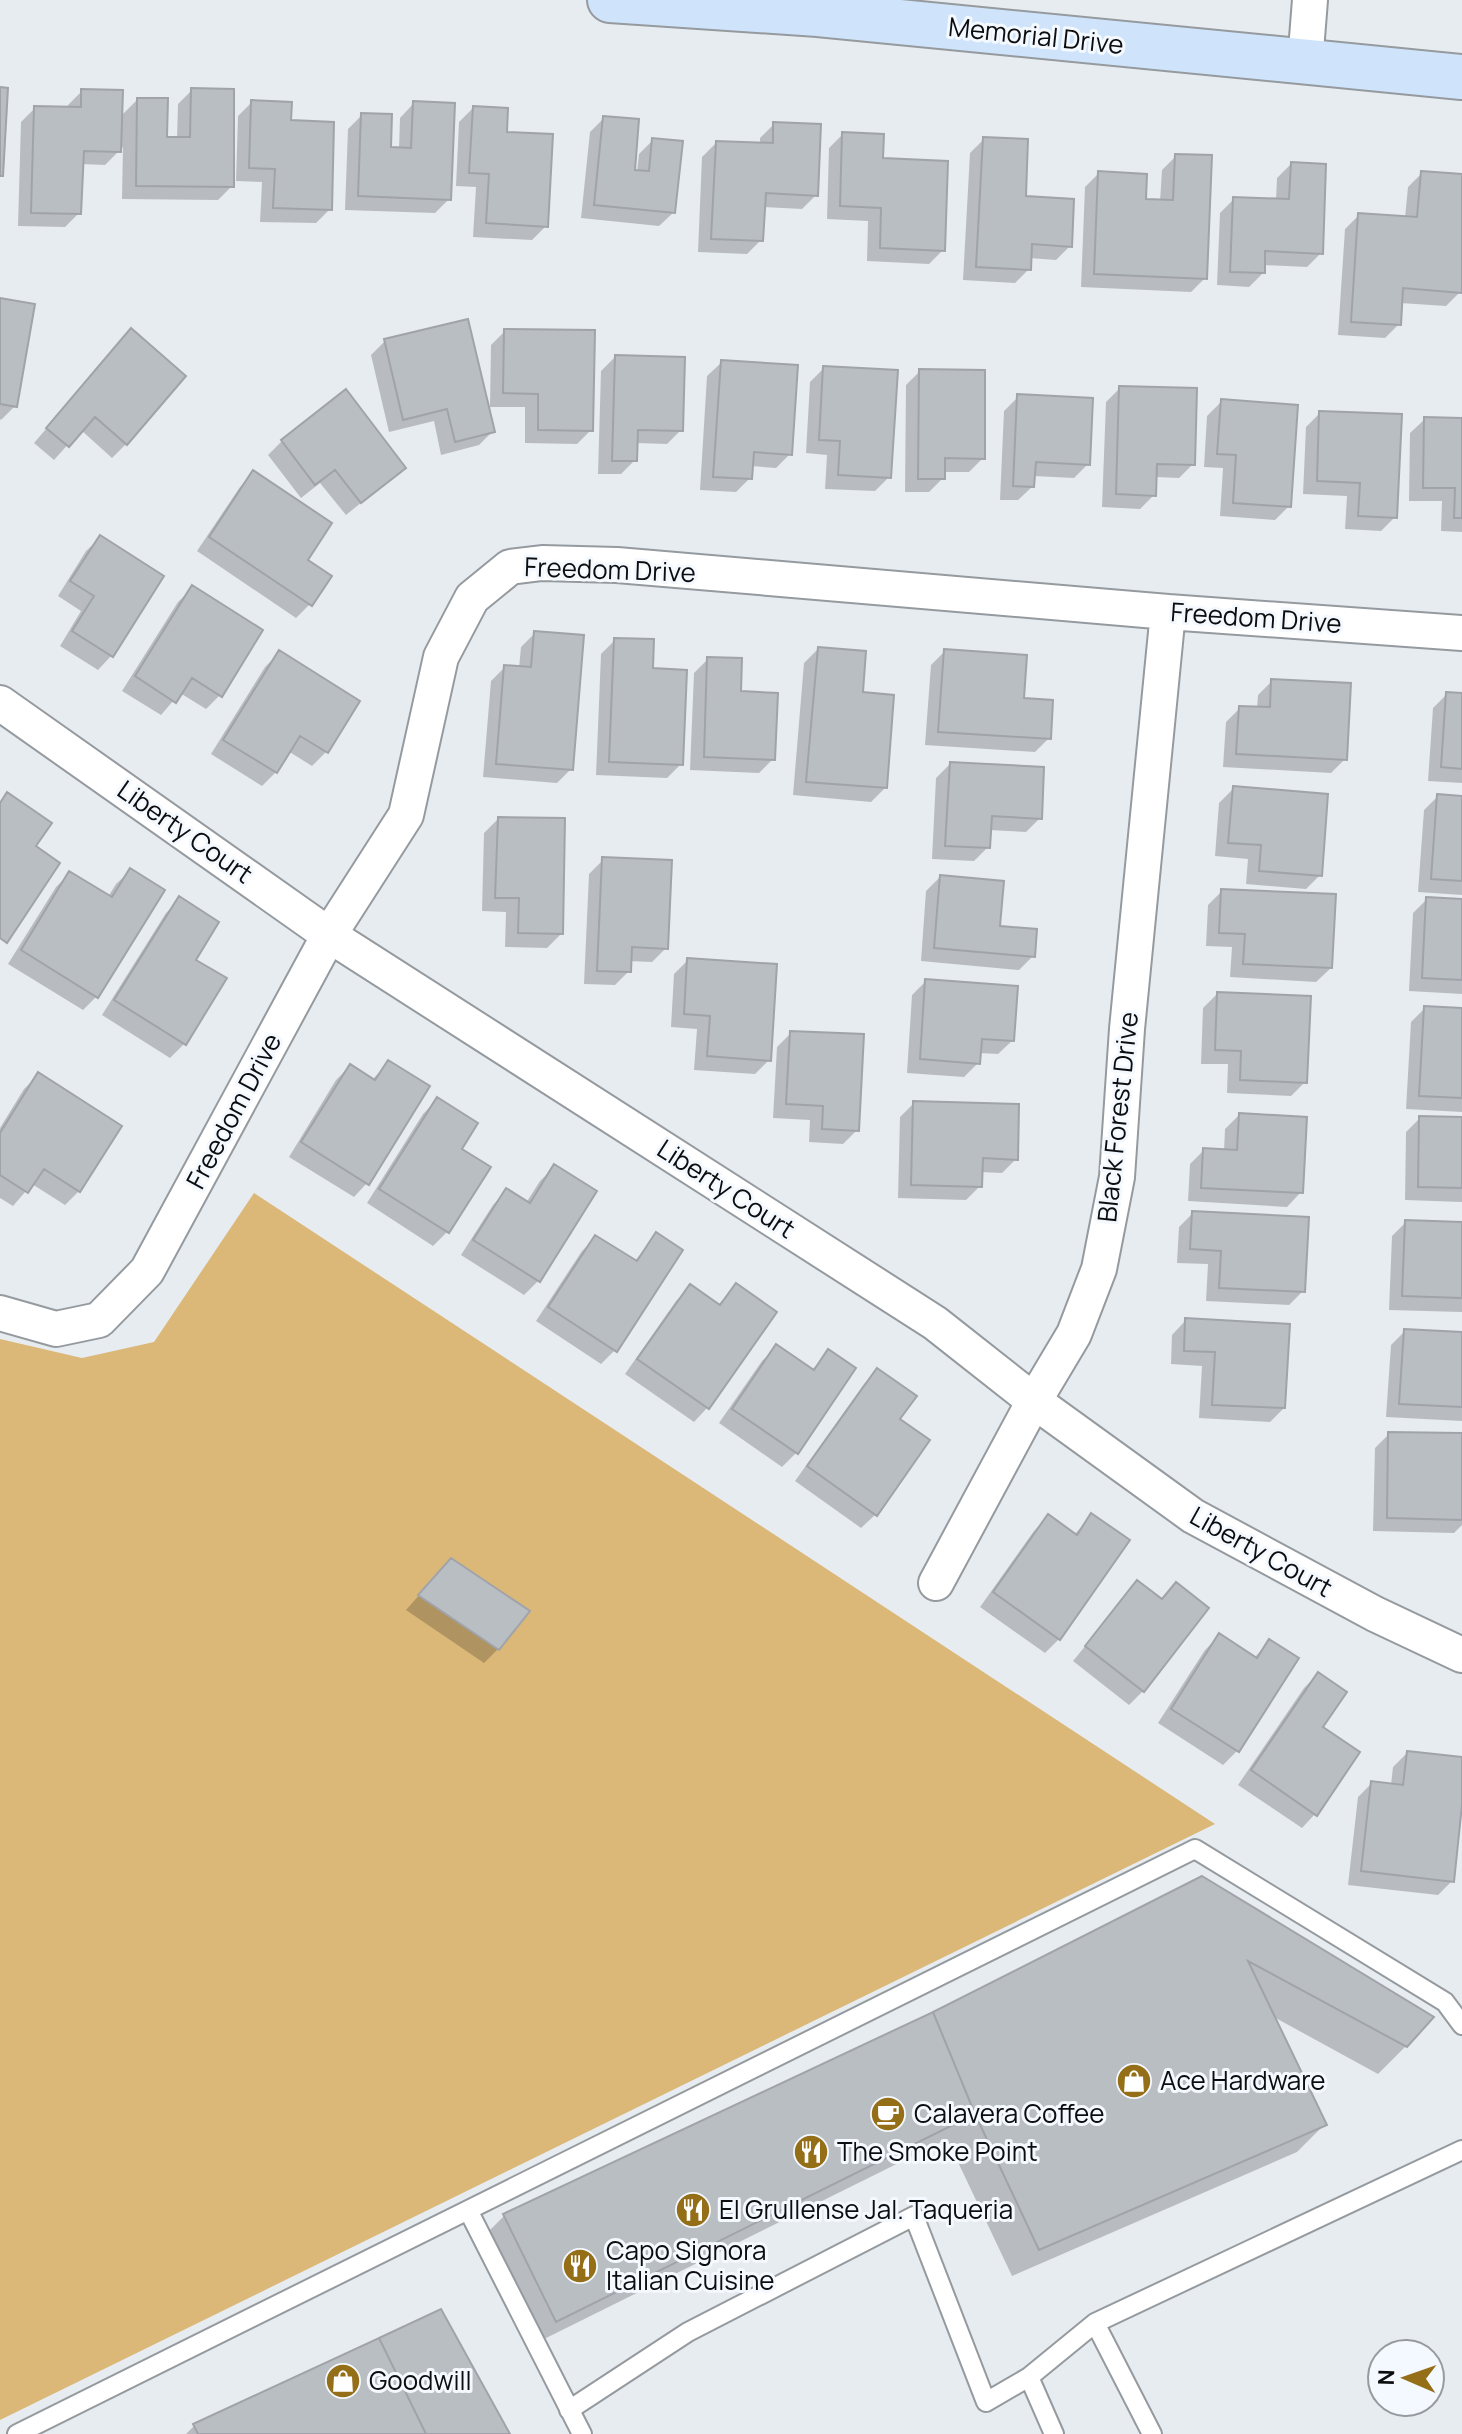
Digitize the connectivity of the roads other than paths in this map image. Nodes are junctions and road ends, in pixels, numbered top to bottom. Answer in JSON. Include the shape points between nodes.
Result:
{"nodes":[{"id":1,"x":610,"y":0,"type":"edge"},
{"id":2,"x":1310,"y":0,"type":"edge"},
{"id":3,"x":819,"y":7,"type":"edge"},
{"id":4,"x":1305,"y":63,"type":"junction"},
{"id":5,"x":1462,"y":77,"type":"edge"},
{"id":6,"x":1168,"y":612,"type":"junction"},
{"id":7,"x":1462,"y":633,"type":"edge"},
{"id":8,"x":0,"y":703,"type":"edge"},
{"id":9,"x":329,"y":935,"type":"junction"},
{"id":10,"x":0,"y":1313,"type":"edge"},
{"id":11,"x":1034,"y":1401,"type":"junction"},
{"id":12,"x":936,"y":1583,"type":"dead end"},
{"id":13,"x":1462,"y":1655,"type":"edge"},
{"id":14,"x":1462,"y":2025,"type":"edge"},
{"id":15,"x":1462,"y":2150,"type":"edge"},
{"id":16,"x":468,"y":2210,"type":"junction"},
{"id":17,"x":1095,"y":2323,"type":"junction"},
{"id":18,"x":1029,"y":2377,"type":"junction"},
{"id":19,"x":569,"y":2410,"type":"junction"},
{"id":20,"x":17,"y":2434,"type":"edge"},
{"id":21,"x":582,"y":2434,"type":"edge"},
{"id":22,"x":1054,"y":2434,"type":"edge"},
{"id":23,"x":1152,"y":2434,"type":"edge"}],
"edges":[{"from":1,"to":3,"type":"street","name":"Memorial Drive"},
{"from":2,"to":4,"type":"street"},
{"from":3,"to":4,"type":"street","name":"Memorial Drive"},
{"from":4,"to":5,"type":"street","name":"Memorial Drive"},
{"from":6,"to":7,"type":"street","name":"Freedom Drive"},
{"from":6,"to":9,"type":"street","name":"Freedom Drive","via":[[617,565],[510,567],[472,598],[441,657],[406,815]]},
{"from":6,"to":11,"type":"street","name":"Black Forest Drive","via":[[1117,1177],[1099,1269],[1074,1334]]},
{"from":8,"to":9,"type":"street","name":"Liberty Court"},
{"from":9,"to":10,"type":"street","name":"Freedom Drive","via":[[147,1271],[99,1320],[56,1329]]},
{"from":9,"to":11,"type":"street","name":"Liberty Court","via":[[935,1323]]},
{"from":11,"to":12,"type":"street","name":"Black Forest Drive"},
{"from":11,"to":13,"type":"street","name":"Liberty Court","via":[[1193,1516]]},
{"from":14,"to":16,"type":"lane","via":[[1445,2002],[1195,1849]]},
{"from":15,"to":17,"type":"lane"},
{"from":16,"to":19,"type":"lane"},
{"from":16,"to":20,"type":"lane"},
{"from":17,"to":18,"type":"lane"},
{"from":17,"to":23,"type":"lane"},
{"from":18,"to":19,"type":"lane","via":[[986,2402],[914,2216],[688,2332]]},
{"from":18,"to":22,"type":"lane"},
{"from":19,"to":21,"type":"lane"}]}
